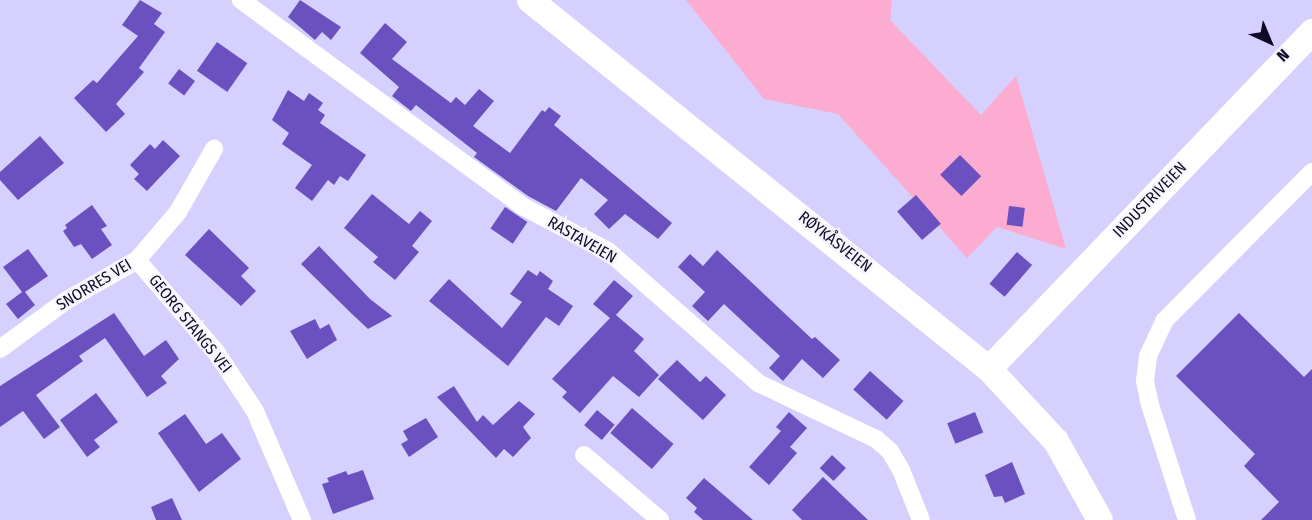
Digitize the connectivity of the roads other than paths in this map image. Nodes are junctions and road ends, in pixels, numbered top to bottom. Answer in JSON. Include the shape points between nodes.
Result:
{"nodes":[{"id":1,"x":241,"y":0,"type":"edge"},
{"id":2,"x":530,"y":0,"type":"edge"},
{"id":3,"x":1312,"y":32,"type":"edge"},
{"id":4,"x":214,"y":149,"type":"dead end"},
{"id":5,"x":1312,"y":172,"type":"edge"},
{"id":6,"x":137,"y":260,"type":"junction"},
{"id":7,"x":0,"y":349,"type":"edge"},
{"id":8,"x":989,"y":369,"type":"junction"},
{"id":9,"x":584,"y":456,"type":"dead end"},
{"id":10,"x":302,"y":520,"type":"edge"},
{"id":11,"x":660,"y":520,"type":"edge"},
{"id":12,"x":921,"y":520,"type":"edge"},
{"id":13,"x":1100,"y":520,"type":"edge"},
{"id":14,"x":1187,"y":520,"type":"edge"}],
"edges":[{"from":1,"to":12,"type":"street","name":"RASTAVEIEN","via":[[522,206],[608,251],[758,383],[876,439],[890,451],[902,470]]},
{"from":2,"to":8,"type":"main road","name":"RØYKÅSVEIEN"},
{"from":3,"to":8,"type":"main road","name":"INDUSTRIVEIEN"},
{"from":4,"to":6,"type":"street","name":"SNORRES VEI","via":[[178,212]]},
{"from":5,"to":14,"type":"street","via":[[1164,321],[1148,356],[1145,381],[1150,405]]},
{"from":6,"to":7,"type":"street","name":"SNORRES VEI","via":[[76,294]]},
{"from":6,"to":10,"type":"street","name":"GEORG STANGS VEI","via":[[216,352],[255,411]]},
{"from":8,"to":13,"type":"main road","name":"RØYKÅSVEIEN","via":[[1056,441]]},
{"from":9,"to":11,"type":"street"}]}
